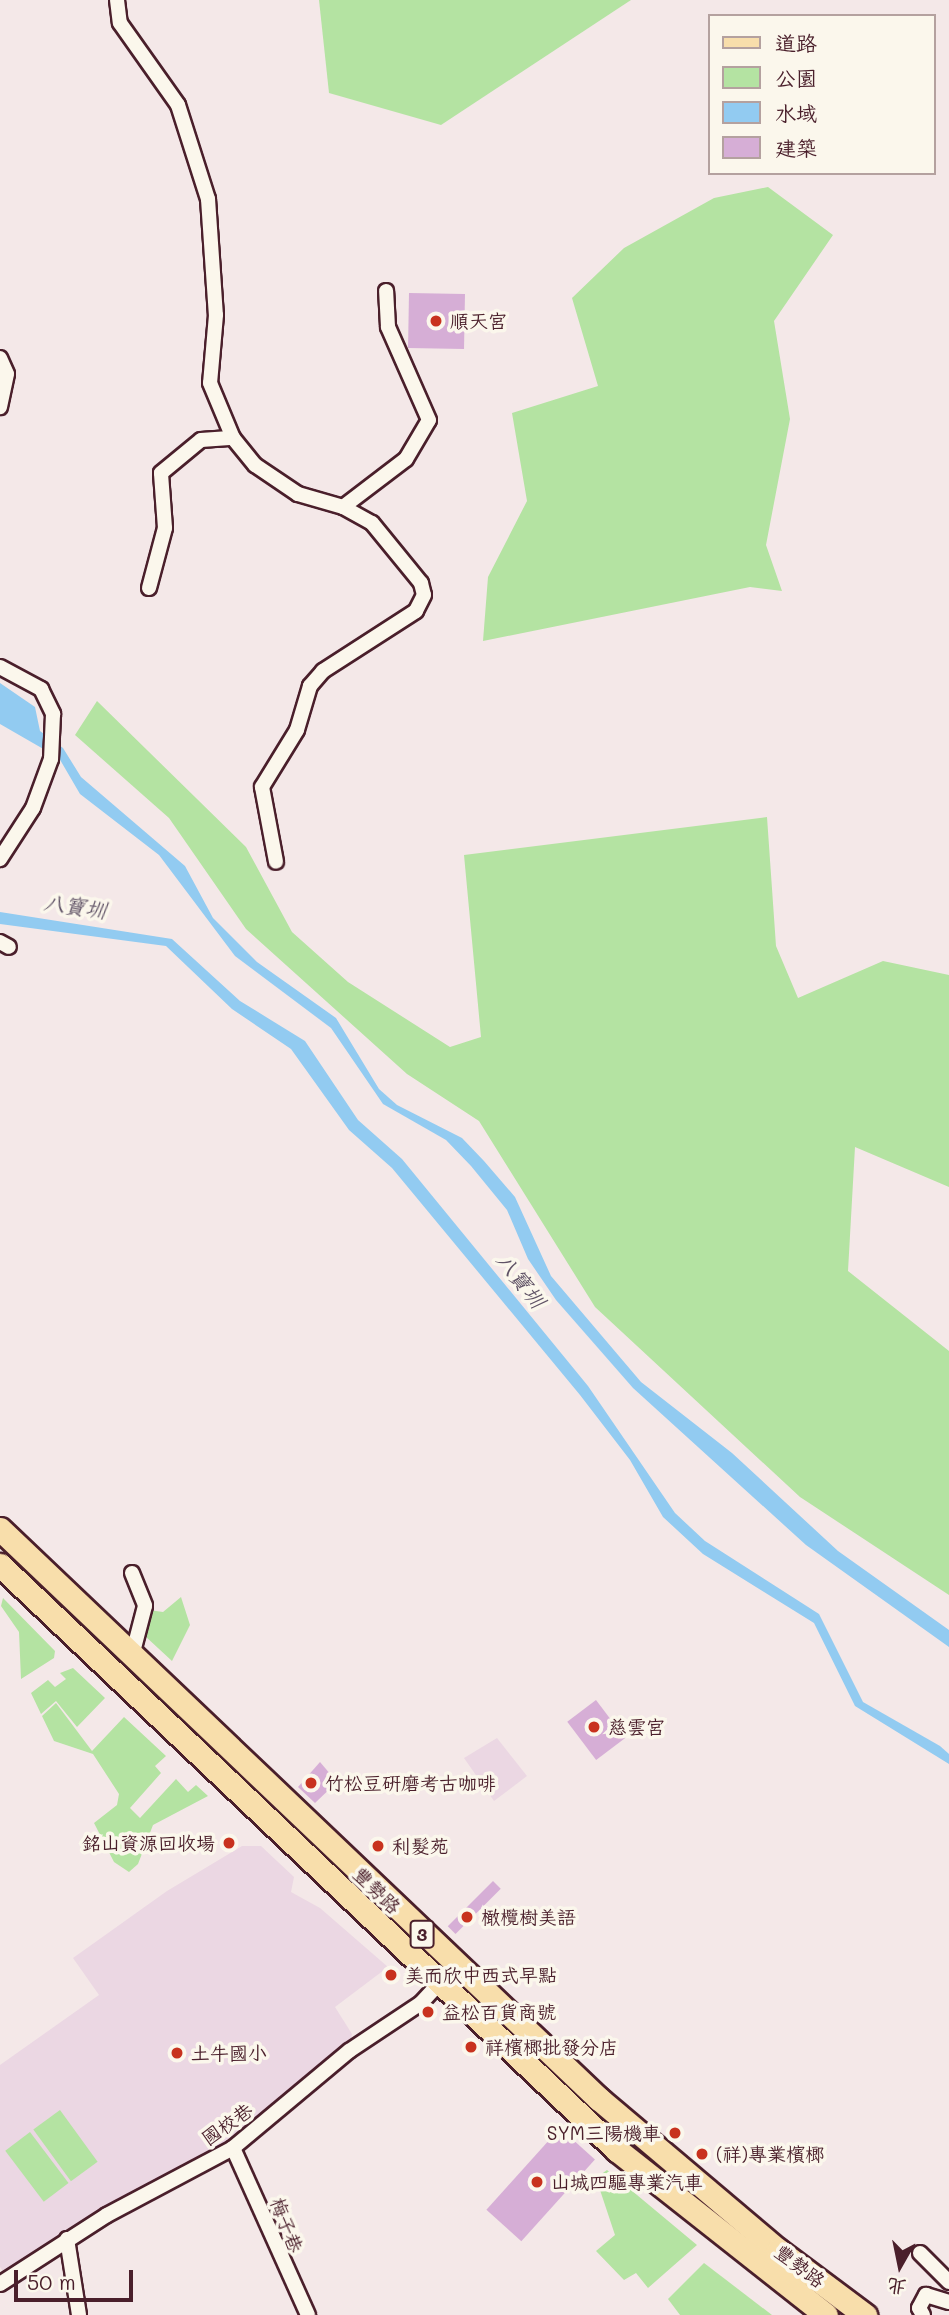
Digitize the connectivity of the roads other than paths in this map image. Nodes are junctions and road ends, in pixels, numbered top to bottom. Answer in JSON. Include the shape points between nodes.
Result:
{"nodes":[{"id":1,"x":117,"y":0,"type":"edge"},
{"id":2,"x":386,"y":291,"type":"dead end"},
{"id":3,"x":0,"y":358,"type":"edge"},
{"id":4,"x":0,"y":407,"type":"edge"},
{"id":5,"x":233,"y":438,"type":"junction"},
{"id":6,"x":343,"y":507,"type":"junction"},
{"id":7,"x":149,"y":588,"type":"dead end"},
{"id":8,"x":0,"y":667,"type":"edge"},
{"id":9,"x":0,"y":859,"type":"edge"},
{"id":10,"x":276,"y":862,"type":"dead end"},
{"id":11,"x":0,"y":1529,"type":"edge"},
{"id":12,"x":0,"y":1565,"type":"edge"},
{"id":13,"x":132,"y":1573,"type":"dead end"},
{"id":14,"x":132,"y":1656,"type":"junction"},
{"id":15,"x":456,"y":1966,"type":"junction"},
{"id":16,"x":438,"y":1985,"type":"junction"},
{"id":17,"x":233,"y":2148,"type":"junction"},
{"id":18,"x":67,"y":2239,"type":"junction"},
{"id":19,"x":920,"y":2253,"type":"dead end"},
{"id":20,"x":949,"y":2282,"type":"edge"},
{"id":21,"x":0,"y":2284,"type":"edge"},
{"id":22,"x":949,"y":2302,"type":"edge"},
{"id":23,"x":79,"y":2315,"type":"edge"},
{"id":24,"x":308,"y":2315,"type":"edge"},
{"id":25,"x":825,"y":2315,"type":"edge"},
{"id":26,"x":865,"y":2315,"type":"edge"},
{"id":27,"x":923,"y":2315,"type":"edge"}],
"edges":[{"from":1,"to":5,"type":"street","via":[[120,23],[178,105],[208,199],[216,315],[211,383]]},
{"from":2,"to":6,"type":"street","via":[[388,327],[429,420],[424,437],[406,459]]},
{"from":3,"to":4,"type":"street","via":[[7,374]]},
{"from":5,"to":6,"type":"street","via":[[255,465],[298,494]]},
{"from":5,"to":7,"type":"street","via":[[201,440],[162,472],[166,528]]},
{"from":6,"to":10,"type":"street","via":[[372,523],[421,583],[422,606],[323,671],[310,686],[298,730],[262,787]]},
{"from":8,"to":9,"type":"street","via":[[41,689],[53,714],[51,759],[33,808]]},
{"from":11,"to":14,"type":"main road","name":"豐勢路","number":"3"},
{"from":12,"to":16,"type":"main road","name":"豐勢路","number":"3"},
{"from":13,"to":14,"type":"street","via":[[145,1606]]},
{"from":14,"to":15,"type":"main road","name":"豐勢路","number":"3"},
{"from":15,"to":16,"type":"street","name":"國校巷"},
{"from":15,"to":26,"type":"main road","name":"豐勢路","number":"3","via":[[708,2193]]},
{"from":16,"to":17,"type":"street","name":"國校巷"},
{"from":16,"to":25,"type":"main road","name":"豐勢路","number":"3","via":[[617,2150]]},
{"from":17,"to":18,"type":"street","name":"國校巷"},
{"from":17,"to":24,"type":"street","name":"梅子巷"},
{"from":18,"to":21,"type":"street","name":"國校巷"},
{"from":18,"to":23,"type":"street"},
{"from":19,"to":20,"type":"street"},
{"from":22,"to":27,"type":"street","via":[[926,2295],[919,2308]]}]}
